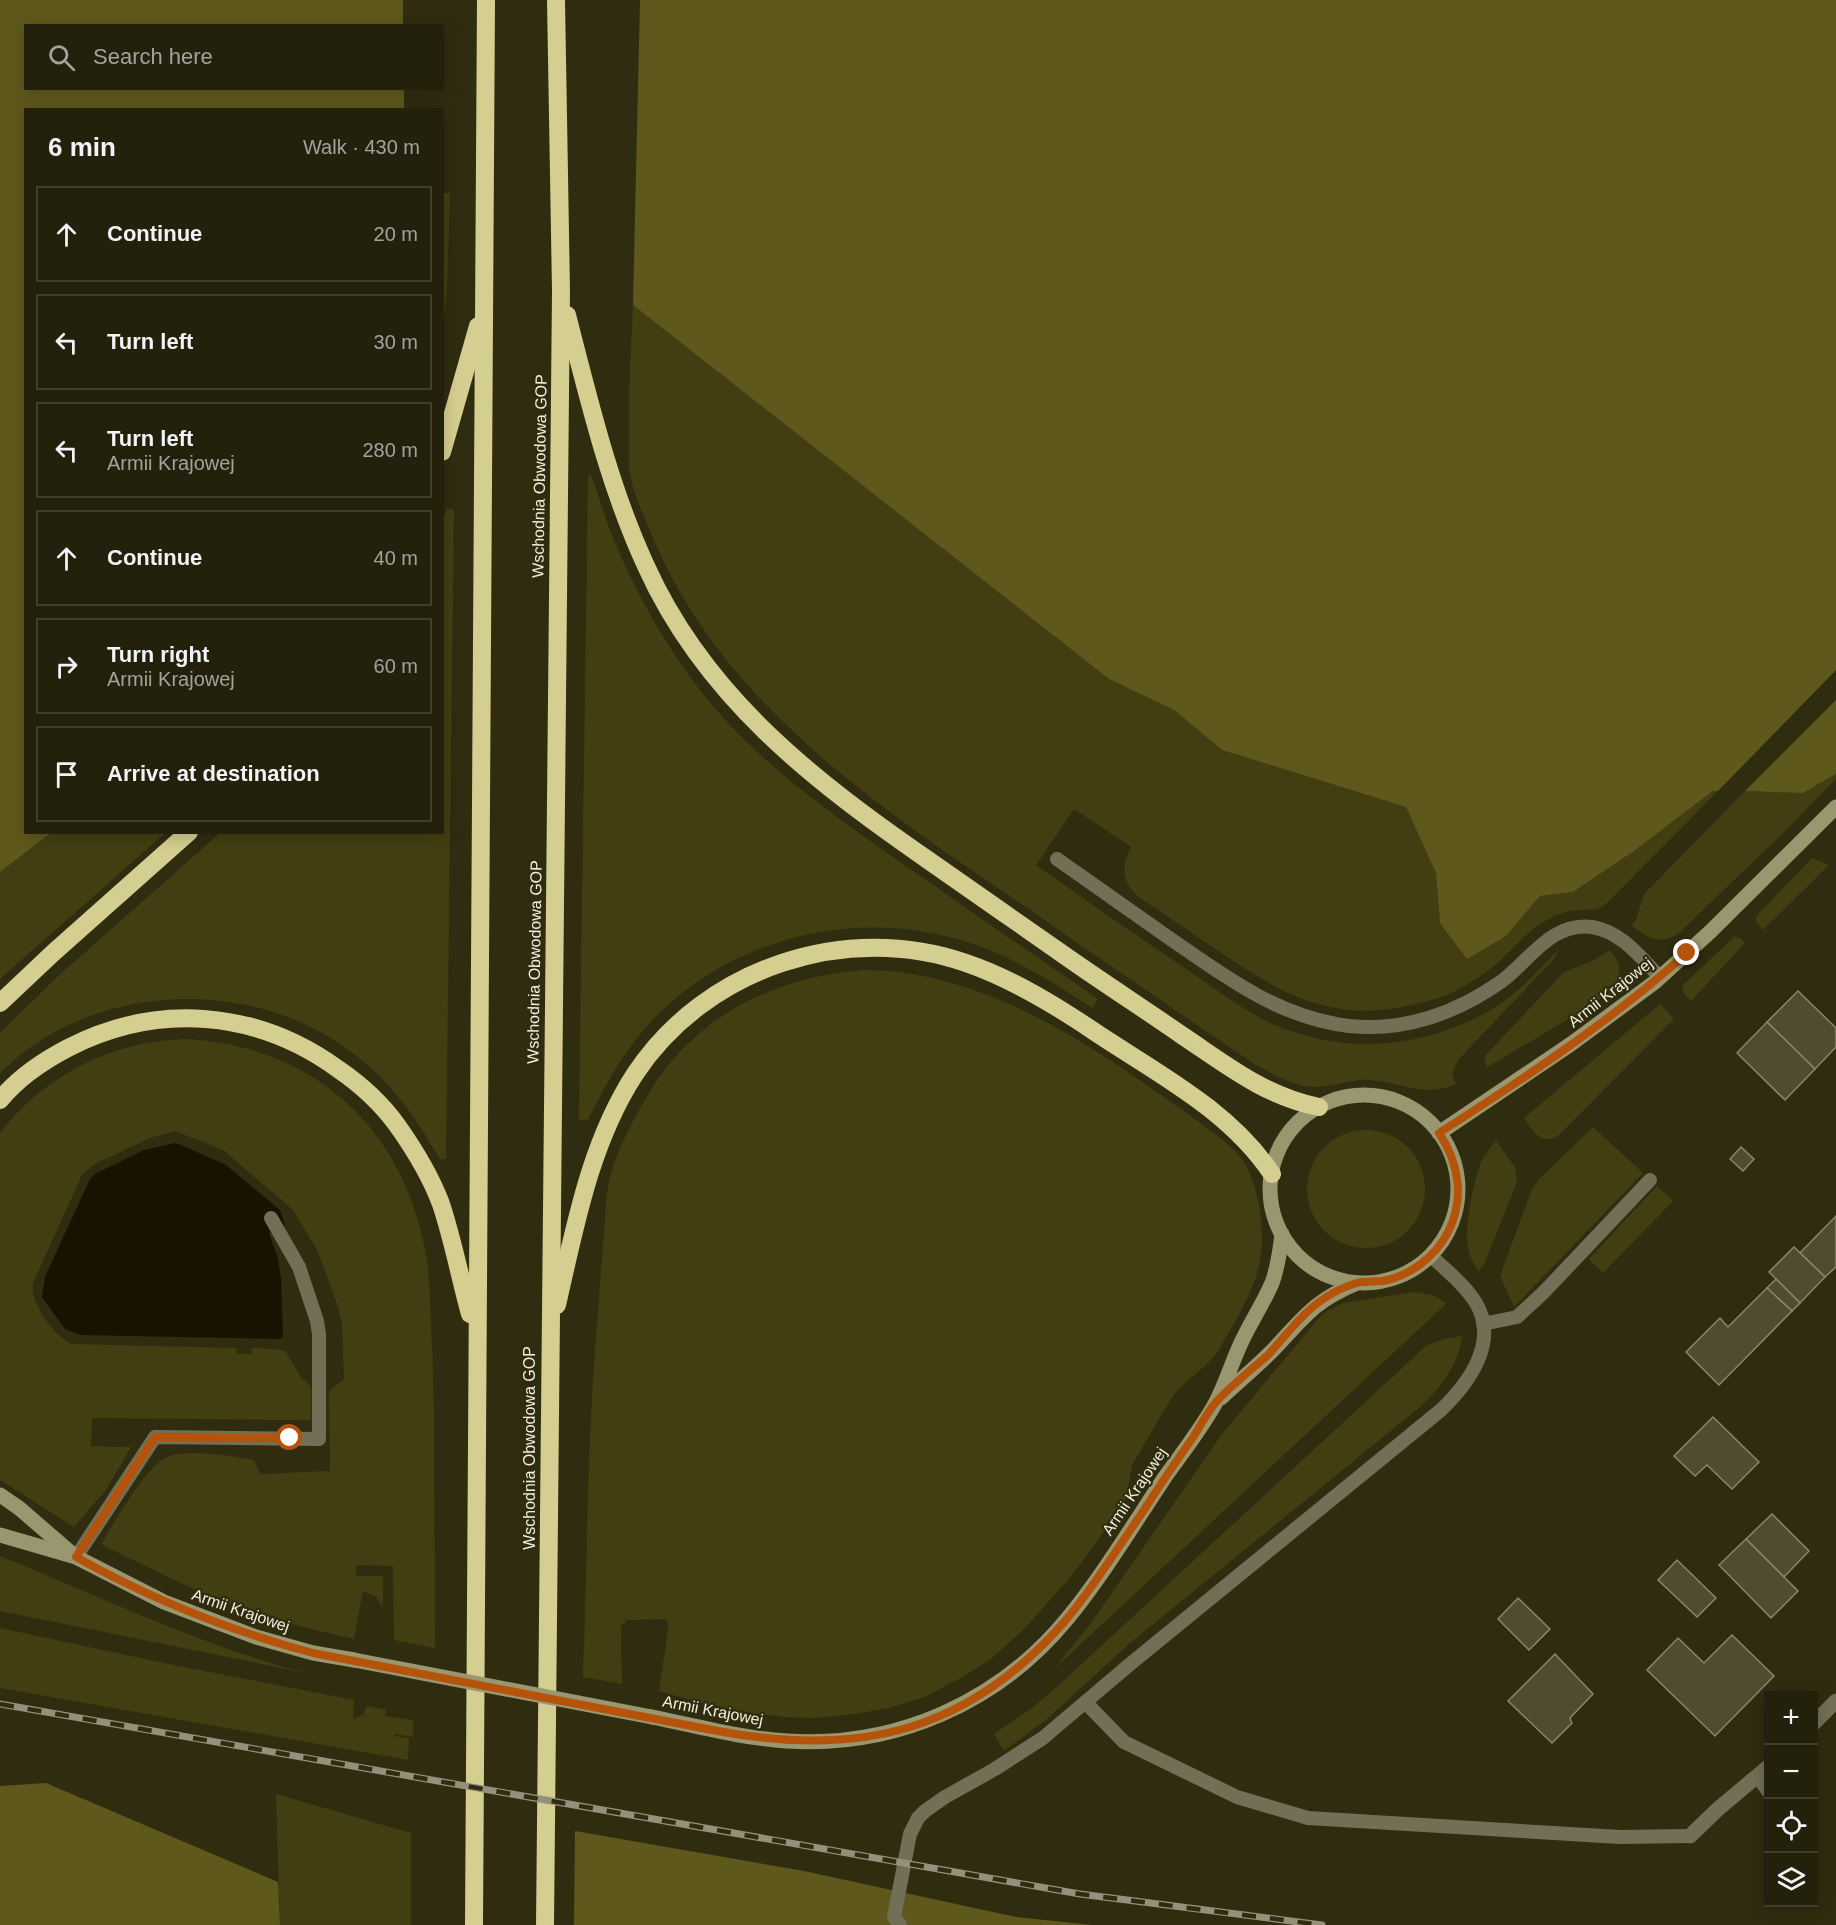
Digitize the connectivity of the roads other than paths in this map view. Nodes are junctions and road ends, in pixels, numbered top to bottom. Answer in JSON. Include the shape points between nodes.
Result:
{"nodes":[{"id":1,"x":486,"y":0,"type":"edge"},
{"id":2,"x":556,"y":0,"type":"edge"},
{"id":3,"x":561,"y":291,"type":"junction"},
{"id":4,"x":485,"y":304,"type":"junction"},
{"id":5,"x":444,"y":445,"type":"edge"},
{"id":6,"x":1836,"y":807,"type":"edge"},
{"id":7,"x":187,"y":834,"type":"edge"},
{"id":8,"x":1057,"y":859,"type":"dead end"},
{"id":9,"x":1660,"y":977,"type":"junction"},
{"id":10,"x":0,"y":1003,"type":"edge"},
{"id":11,"x":0,"y":1100,"type":"edge"},
{"id":12,"x":1319,"y":1107,"type":"junction"},
{"id":13,"x":1439,"y":1133,"type":"junction"},
{"id":14,"x":1272,"y":1174,"type":"junction"},
{"id":15,"x":1650,"y":1180,"type":"dead end"},
{"id":16,"x":271,"y":1218,"type":"dead end"},
{"id":17,"x":1282,"y":1234,"type":"junction"},
{"id":18,"x":1431,"y":1256,"type":"junction"},
{"id":19,"x":1359,"y":1282,"type":"junction"},
{"id":20,"x":1483,"y":1324,"type":"junction"},
{"id":21,"x":476,"y":1337,"type":"junction"},
{"id":22,"x":550,"y":1339,"type":"junction"},
{"id":23,"x":1216,"y":1402,"type":"junction"},
{"id":24,"x":0,"y":1495,"type":"edge"},
{"id":25,"x":0,"y":1535,"type":"edge"},
{"id":26,"x":76,"y":1557,"type":"junction"},
{"id":27,"x":1836,"y":1701,"type":"edge"},
{"id":28,"x":1086,"y":1704,"type":"junction"},
{"id":29,"x":1818,"y":1719,"type":"edge"},
{"id":30,"x":1763,"y":1772,"type":"edge"},
{"id":31,"x":1690,"y":1836,"type":"joint"},
{"id":32,"x":474,"y":1925,"type":"edge"},
{"id":33,"x":545,"y":1925,"type":"edge"},
{"id":34,"x":900,"y":1925,"type":"edge"}],
"edges":[{"from":1,"to":4,"type":"highway"},
{"from":2,"to":3,"type":"highway","name":"Wschodnia Obwodowa GOP"},
{"from":3,"to":12,"type":"highway","via":[[606,461],[647,569],[687,638],[756,724],[861,813],[1092,975],[1258,1086]]},
{"from":3,"to":22,"type":"highway","name":"Wschodnia Obwodowa GOP"},
{"from":4,"to":5,"type":"highway"},
{"from":4,"to":21,"type":"highway"},
{"from":6,"to":9,"type":"main road","name":"Armii Krajowej"},
{"from":7,"to":10,"type":"highway"},
{"from":8,"to":9,"type":"lane","via":[[1240,987],[1298,1015],[1328,1023],[1392,1026],[1438,1015],[1497,984],[1549,938],[1581,927],[1599,929],[1621,939]]},
{"from":9,"to":13,"type":"main road","name":"Armii Krajowej","via":[[1589,1032]]},
{"from":11,"to":21,"type":"highway","via":[[51,1058],[101,1033],[129,1025],[155,1020],[219,1020],[245,1024],[291,1040],[332,1064],[366,1091],[413,1150],[441,1203]]},
{"from":12,"to":13,"type":"main road","via":[[1361,1096],[1390,1099],[1417,1111]]},
{"from":12,"to":14,"type":"main road","via":[[1284,1140]]},
{"from":13,"to":18,"type":"main road","via":[[1453,1158],[1458,1188],[1456,1210],[1448,1231]]},
{"from":14,"to":17,"type":"main road","via":[[1273,1211]]},
{"from":14,"to":22,"type":"highway","via":[[1244,1139],[1199,1101],[1073,1017],[992,973],[964,962],[904,950],[847,948],[791,959],[738,981],[697,1008],[669,1032],[634,1076],[594,1162]]},
{"from":15,"to":20,"type":"lane","via":[[1517,1317]]},
{"from":16,"to":26,"type":"lane","via":[[299,1266],[320,1334],[320,1439],[155,1437]]},
{"from":17,"to":19,"type":"main road","via":[[1298,1255],[1320,1271]]},
{"from":17,"to":23,"type":"main road","name":"Armii Krajowej","via":[[1272,1284],[1240,1344]]},
{"from":18,"to":19,"type":"main road","via":[[1397,1277]]},
{"from":18,"to":20,"type":"lane","via":[[1476,1303]]},
{"from":19,"to":23,"type":"main road","name":"Armii Krajowej","via":[[1334,1293],[1302,1317]]},
{"from":20,"to":28,"type":"lane","via":[[1482,1351],[1475,1370],[1457,1394]]},
{"from":21,"to":32,"type":"highway"},
{"from":22,"to":33,"type":"highway","name":"Wschodnia Obwodowa GOP"},
{"from":23,"to":26,"type":"main road","name":"Armii Krajowej","bridge":true,"via":[[1066,1620],[1011,1674],[931,1720],[865,1738],[830,1742],[744,1736],[283,1645],[137,1590]]},
{"from":24,"to":26,"type":"main road","name":"Armii Krajowej"},
{"from":25,"to":26,"type":"main road","name":"Armii Krajowej"},
{"from":27,"to":29,"type":"street"},
{"from":28,"to":31,"type":"lane","via":[[1124,1742],[1238,1797],[1308,1818],[1620,1837]]},
{"from":28,"to":34,"type":"lane","via":[[1043,1738],[918,1818],[910,1834],[894,1917]]},
{"from":30,"to":31,"type":"street"}]}
